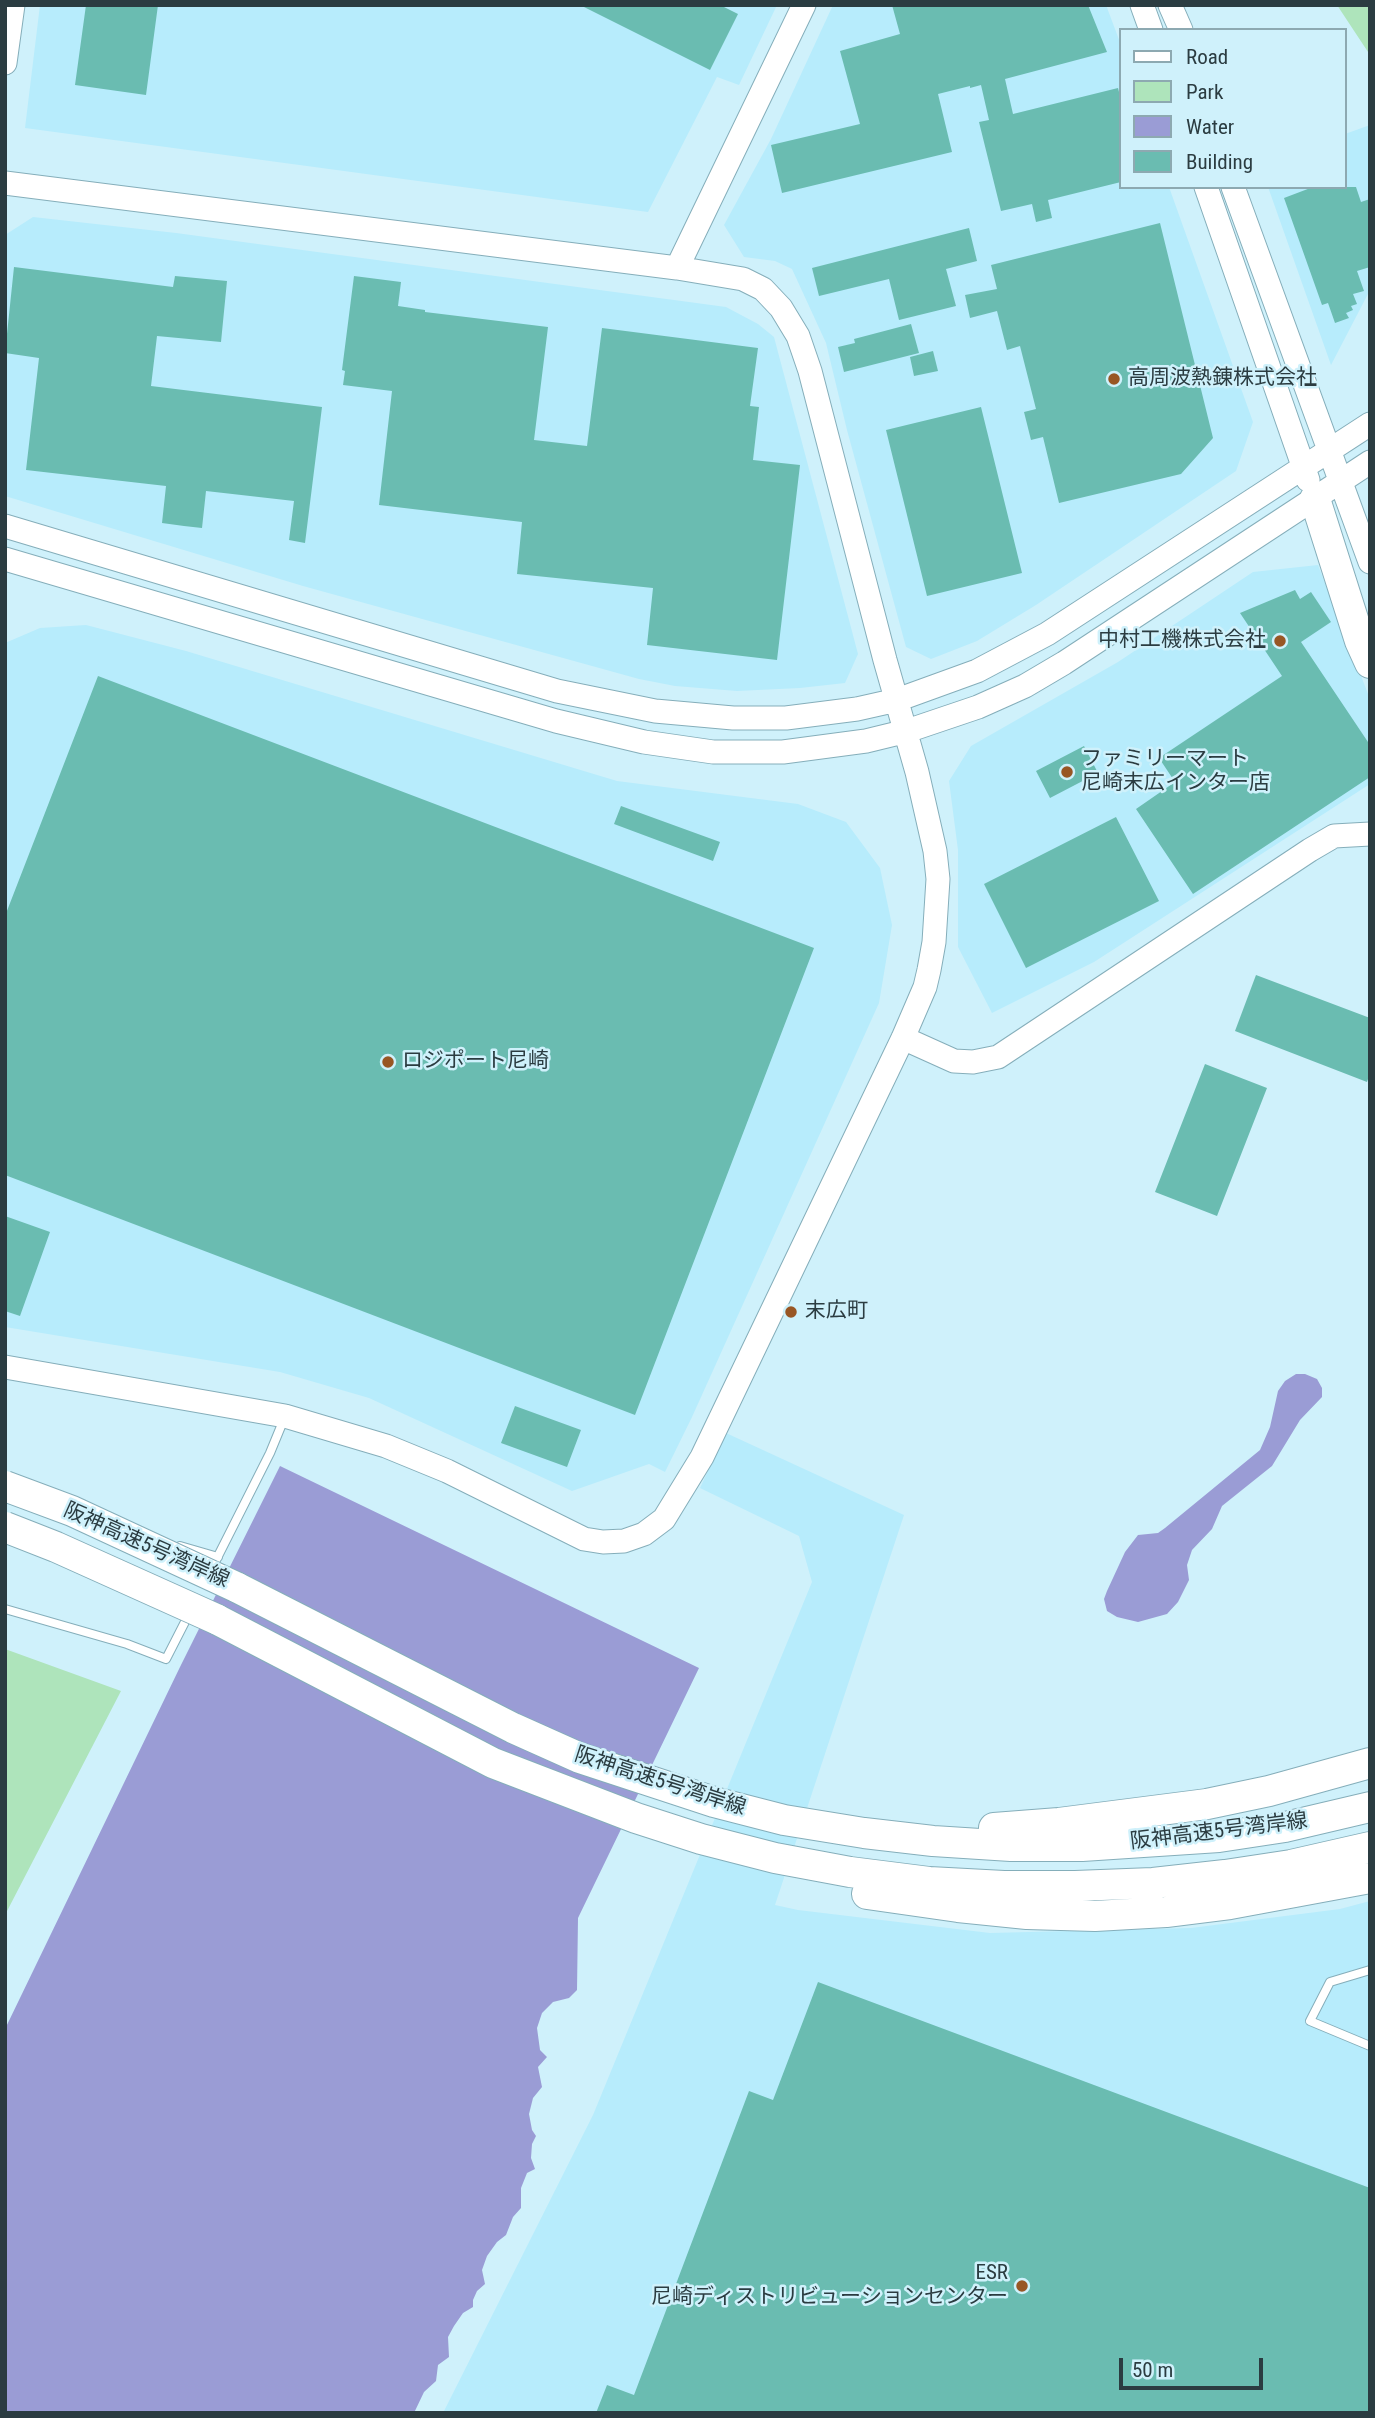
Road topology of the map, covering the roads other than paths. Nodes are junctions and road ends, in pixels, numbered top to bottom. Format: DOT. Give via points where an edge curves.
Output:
graph roads {
  1 [pos="13,5"];
  2 [pos="804,5"];
  3 [pos="1142,5"];
  4 [pos="1170,5"];
  5 [pos="1150,28"];
  6 [pos="1180,28"];
  7 [pos="5,64"];
  8 [pos="5,183"];
  9 [pos="1207,189"];
  10 [pos="1235,189"];
  11 [pos="677,268"];
  12 [pos="1370,424"];
  13 [pos="1329,451"];
  14 [pos="1370,462"];
  15 [pos="1303,467"];
  16 [pos="1340,481"];
  17 [pos="1315,499"];
  18 [pos="5,526"];
  19 [pos="5,559"];
  20 [pos="1370,562"];
  21 [pos="1370,663"];
  22 [pos="897,700"];
  23 [pos="907,731"];
  24 [pos="1370,834"];
  25 [pos="903,1038"];
  26 [pos="5,1367"];
  27 [pos="285,1416"];
  28 [pos="5,1486"];
  29 [pos="5,1496"];
  30 [pos="5,1527"];
  31 [pos="159,1540"];
  32 [pos="168,1543"];
  33 [pos="218,1557"];
  34 [pos="206,1580"];
  35 [pos="195,1602"];
  36 [pos="5,1609"];
  37 [pos="493,1763"];
  38 [pos="1370,1763"];
  39 [pos="1370,1807"];
  40 [pos="784,1820"];
  41 [pos="1370,1847"];
  42 [pos="1370,1878"];
  43 [pos="1370,1970"];
  44 [pos="1370,2046"];
  1 -- 7 [label="street"];
  2 -- 11 [label="street"];
  3 -- 5 [label="street"];
  4 -- 6 [label="street"];
  8 -- 11 [label="street"];
  9 -- 15 [label="street"];
  10 -- 13 [label="street"];
  11 -- 22 [label="street" via="743,279 763,289 798,336"];
  12 -- 13 [label="street"];
  13 -- 15 [label="street"];
  13 -- 16 [label="street"];
  14 -- 16 [label="street"];
  15 -- 17 [label="street"];
  15 -- 22 [label="street" via="1047,634 977,671"];
  16 -- 17 [label="street"];
  16 -- 20 [label="street"];
  17 -- 21 [label="highway"];
  17 -- 23 [label="street" via="1035,680 978,707"];
  18 -- 22 [label="street" via="557,691 655,711 733,719 786,718"];
  19 -- 23 [label="street" via="556,721 644,742 713,752 783,752"];
  22 -- 23 [label="street"];
  23 -- 25 [label="street" via="935,851 937,879 929,970"];
  24 -- 25 [label="street" via="1334,836 1310,850 998,1057 954,1060"];
  25 -- 27 [label="street" via="702,1457 664,1519 644,1534 624,1541 584,1539 447,1471 386,1446"];
  26 -- 27 [label="street"];
  27 -- 33 [label="lane"];
  28 -- 40 [label="highway, 阪神高速5号湾岸線, bridge" via="72,1511 236,1587 580,1758"];
  29 -- 31 [label="lane"];
  30 -- 37 [label="highway, 阪神高速5号湾岸線, bridge" via="216,1619"];
  32 -- 33 [label="lane"];
  33 -- 34 [label="lane"];
  35 -- 36 [label="lane" via="166,1659"];
  37 -- 41 [label="highway, 阪神高速5号湾岸線" via="701,1839 775,1858 929,1882 1004,1886 1153,1883 1291,1865"];
  37 -- 42 [label="highway" via="561,1805 690,1853 896,1899 1040,1915 1095,1916 1166,1912"];
  38 -- 40 [label="highway" via="1206,1804 1059,1823 928,1830"];
  39 -- 40 [label="highway, 阪神高速5号湾岸線" via="1219,1837 1082,1846 933,1841"];
  43 -- 44 [label="lane" via="1329,1982 1310,2021"];
}
